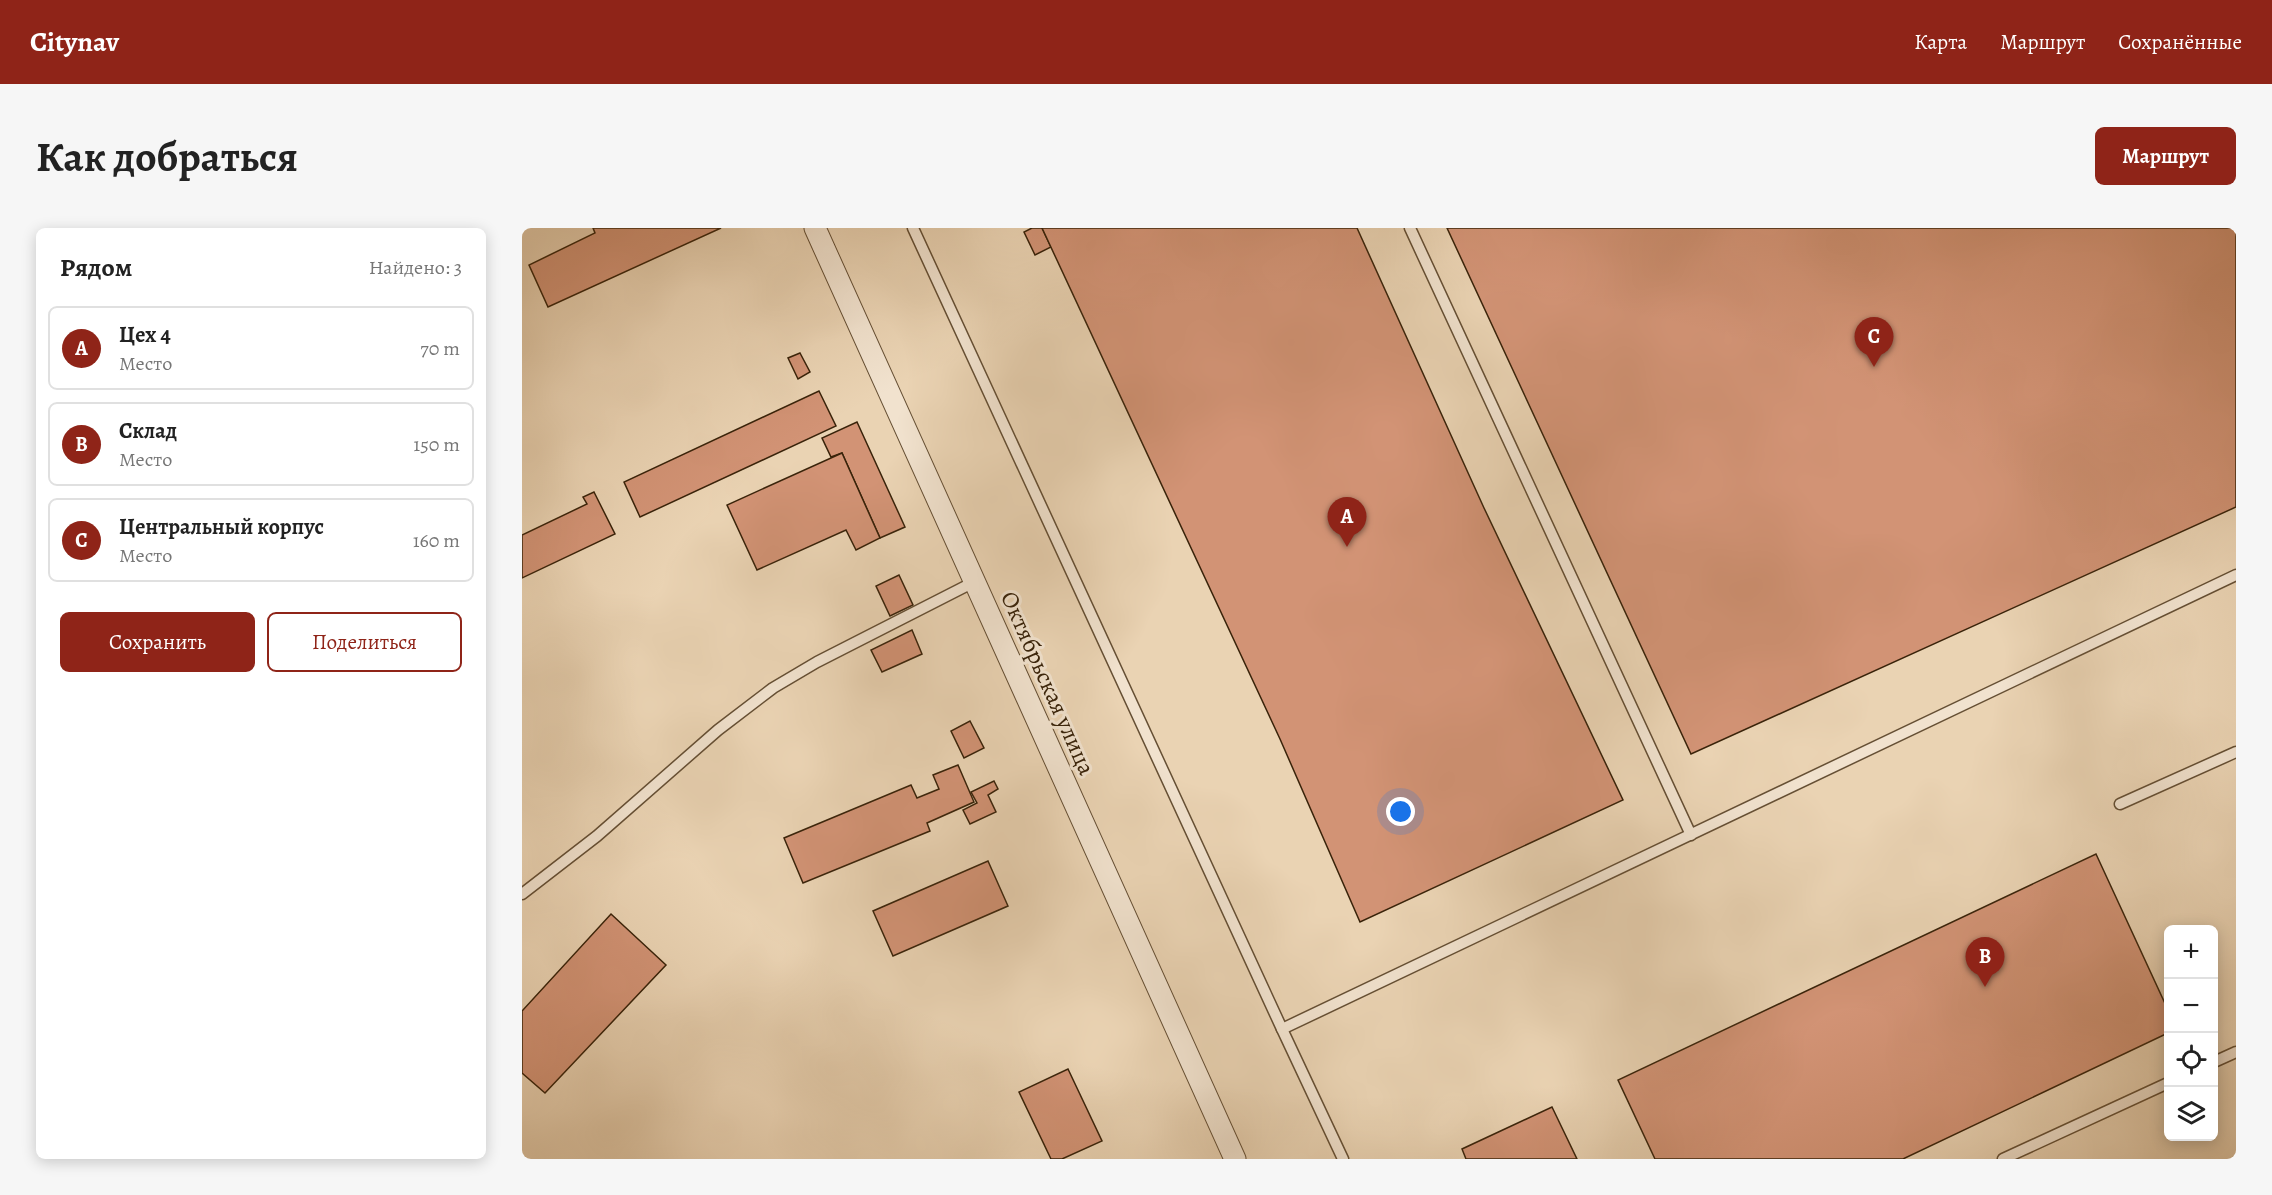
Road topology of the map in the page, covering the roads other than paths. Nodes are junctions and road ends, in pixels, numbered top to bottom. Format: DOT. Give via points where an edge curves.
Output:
graph roads {
  1 [pos="815,228"];
  2 [pos="913,228"];
  3 [pos="1410,228"];
  4 [pos="2236,575"];
  5 [pos="974,582"];
  6 [pos="2236,752"];
  7 [pos="2120,804"];
  8 [pos="1691,835"];
  9 [pos="522,894"];
  10 [pos="1282,1029"];
  11 [pos="2236,1052"];
  12 [pos="2218,1060"];
  13 [pos="2164,1085"];
  14 [pos="1235,1159"];
  15 [pos="1343,1159"];
  16 [pos="2003,1159"];
  1 -- 5 [label="street, Октябрьская улица"];
  2 -- 10 [label="lane"];
  3 -- 8 [label="lane"];
  4 -- 8 [label="lane"];
  5 -- 9 [label="lane" via="772,688"];
  5 -- 14 [label="street, Октябрьская улица"];
  6 -- 7 [label="lane"];
  8 -- 10 [label="lane"];
  10 -- 15 [label="lane"];
  11 -- 12 [label="lane"];
  13 -- 16 [label="lane"];
}
